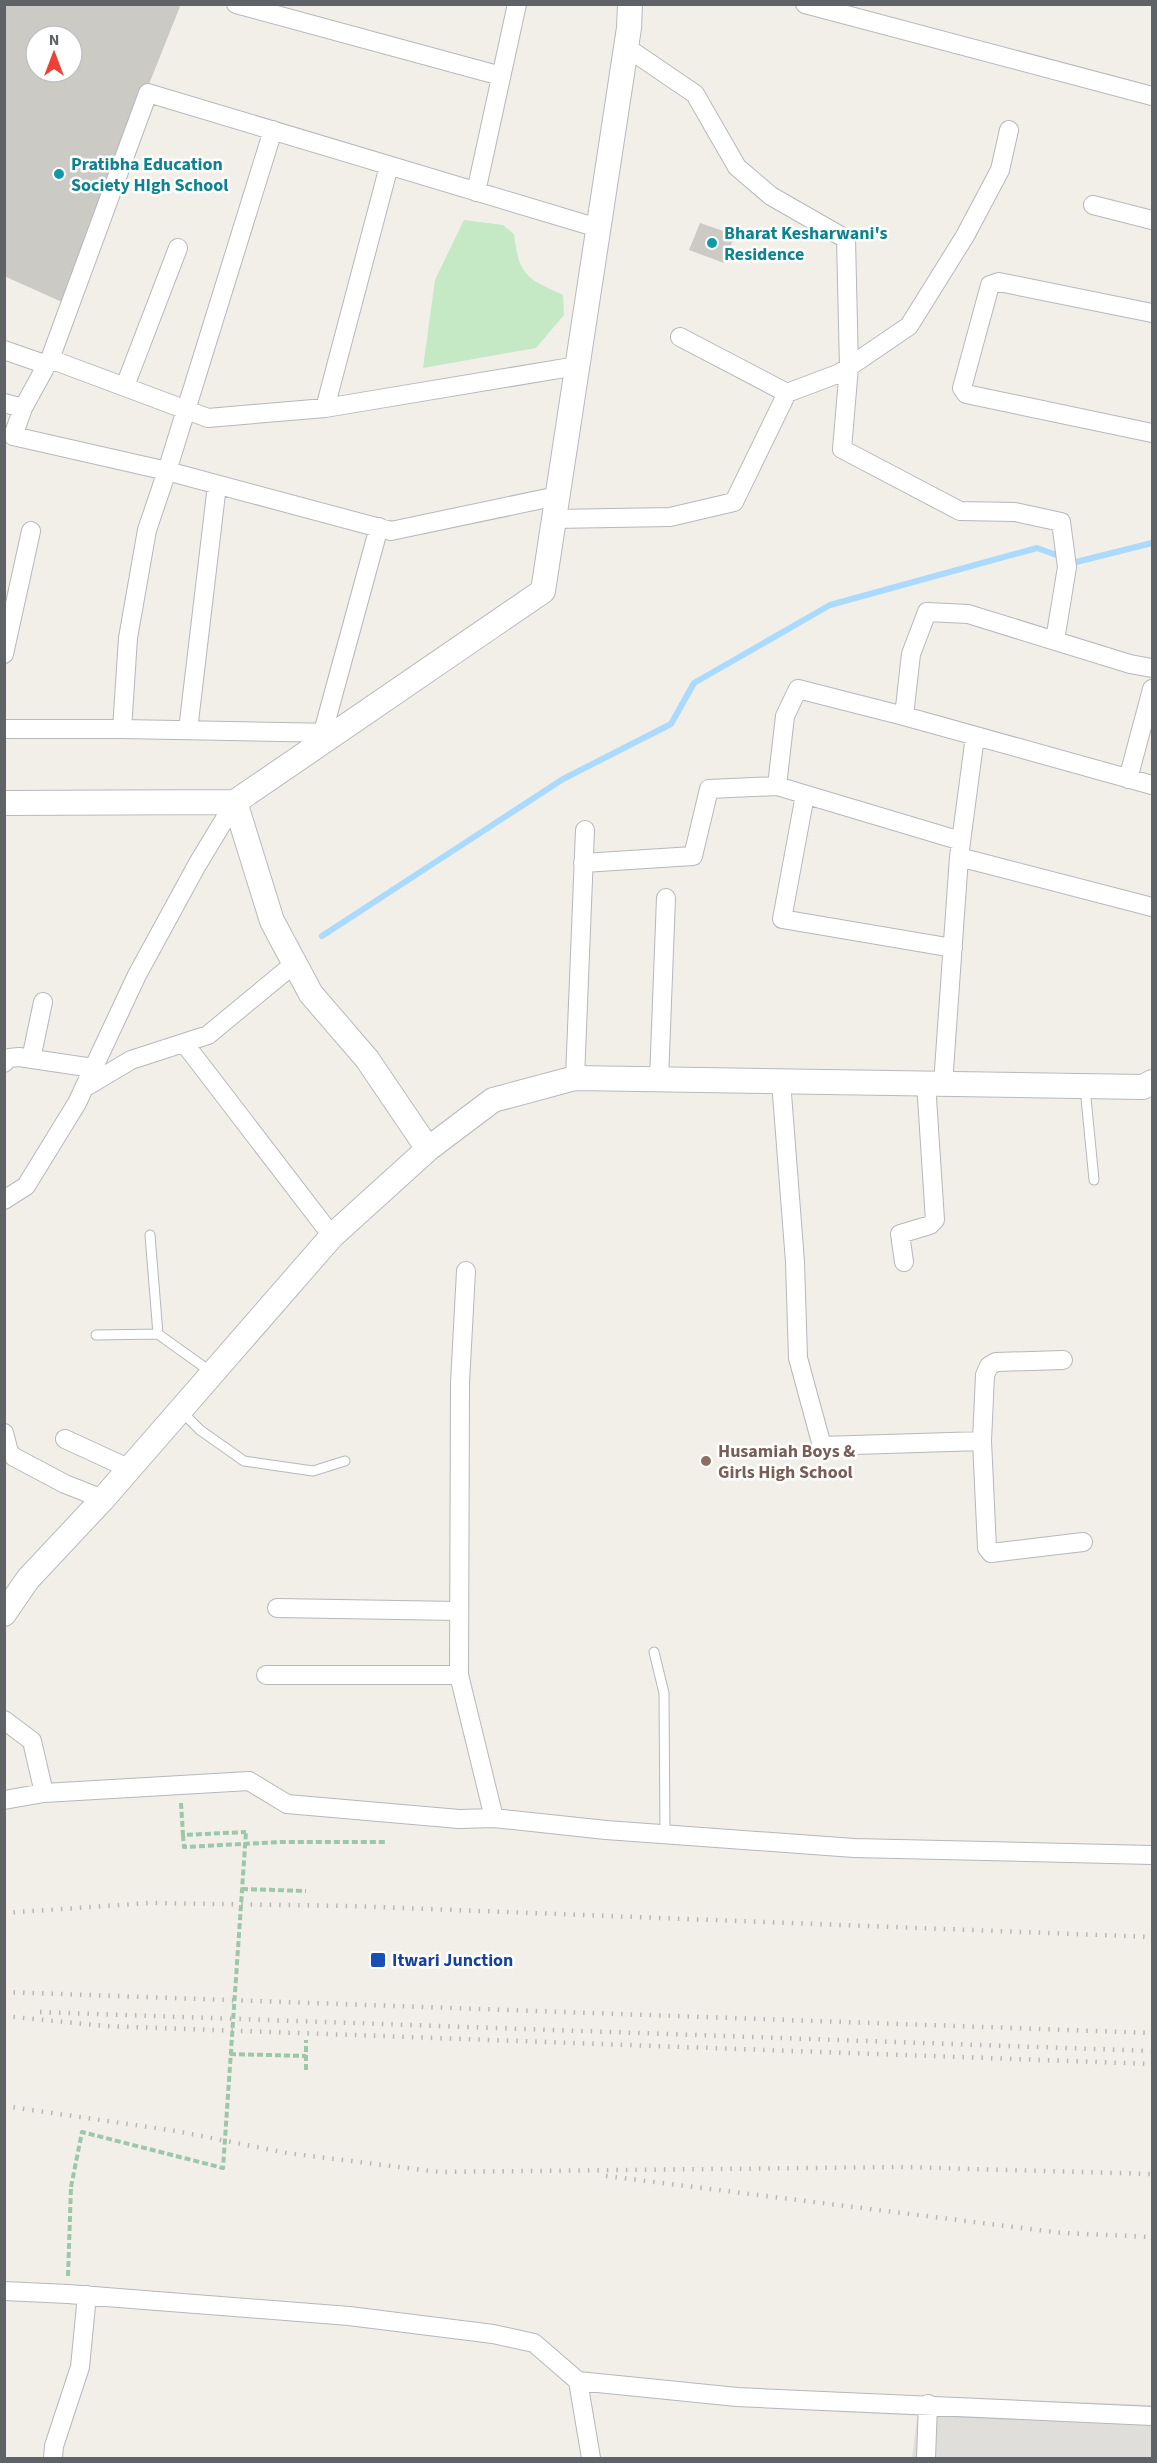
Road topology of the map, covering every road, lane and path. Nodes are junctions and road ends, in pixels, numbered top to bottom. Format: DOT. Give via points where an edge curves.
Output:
graph roads {
  1 [pos="236,4"];
  2 [pos="517,4"];
  3 [pos="630,4"];
  4 [pos="805,4"];
  5 [pos="857,12"];
  6 [pos="626,47"];
  7 [pos="501,76"];
  8 [pos="1152,96"];
  9 [pos="273,130"];
  10 [pos="1009,130"];
  11 [pos="389,165"];
  12 [pos="476,192"];
  13 [pos="1093,205"];
  14 [pos="1152,220"];
  15 [pos="598,228"];
  16 [pos="178,248"];
  17 [pos="1152,313"];
  18 [pos="680,337"];
  19 [pos="4,350"];
  20 [pos="48,362"];
  21 [pos="577,366"];
  22 [pos="849,367"];
  23 [pos="124,386"];
  24 [pos="787,393"];
  25 [pos="4,403"];
  26 [pos="23,408"];
  27 [pos="325,408"];
  28 [pos="186,410"];
  29 [pos="1152,433"];
  30 [pos="9,435"];
  31 [pos="167,471"];
  32 [pos="217,484"];
  33 [pos="556,507"];
  34 [pos="379,527"];
  35 [pos="31,531"];
  36 [pos="1054,640"];
  37 [pos="4,654"];
  38 [pos="1152,668"];
  39 [pos="1152,689"];
  40 [pos="904,716"];
  41 [pos="4,729"];
  42 [pos="122,729"];
  43 [pos="188,730"];
  44 [pos="330,733"];
  45 [pos="975,736"];
  46 [pos="1128,779"];
  47 [pos="1152,785"];
  48 [pos="777,786"];
  49 [pos="805,795"];
  50 [pos="235,802"];
  51 [pos="4,803"];
  52 [pos="585,830"];
  53 [pos="960,849"];
  54 [pos="583,863"];
  55 [pos="666,898"];
  56 [pos="1152,907"];
  57 [pos="953,948"];
  58 [pos="294,964"];
  59 [pos="43,1002"];
  60 [pos="184,1043"];
  61 [pos="31,1059"];
  62 [pos="4,1064"];
  63 [pos="93,1068"];
  64 [pos="575,1078"];
  65 [pos="659,1080"];
  66 [pos="781,1081"];
  67 [pos="1152,1082"];
  68 [pos="935,1083"];
  69 [pos="1085,1086"];
  70 [pos="84,1088"];
  71 [pos="428,1149"];
  72 [pos="1094,1180"];
  73 [pos="4,1200"];
  74 [pos="150,1235"];
  75 [pos="332,1236"];
  76 [pos="904,1262"];
  77 [pos="466,1271"];
  78 [pos="158,1334"];
  79 [pos="96,1335"];
  80 [pos="1063,1360"];
  81 [pos="213,1374"];
  82 [pos="181,1411"];
  83 [pos="4,1433"];
  84 [pos="65,1439"];
  85 [pos="982,1441"];
  86 [pos="345,1461"];
  87 [pos="130,1468"];
  88 [pos="104,1499"];
  89 [pos="1083,1542"];
  90 [pos="277,1608"];
  91 [pos="458,1611"];
  92 [pos="4,1614"];
  93 [pos="654,1652"];
  94 [pos="266,1675"];
  95 [pos="459,1675"];
  96 [pos="4,1720"];
  97 [pos="179,1785"];
  98 [pos="44,1793"];
  99 [pos="4,1800"];
  100 [pos="494,1818"];
  101 [pos="665,1834"];
  102 [pos="183,1835"];
  103 [pos="387,1842"];
  104 [pos="1152,1855"];
  105 [pos="242,1889"];
  106 [pos="306,1892"];
  107 [pos="306,2040"];
  108 [pos="230,2054"];
  109 [pos="306,2056"];
  110 [pos="306,2070"];
  111 [pos="4,2291"];
  112 [pos="68,2294"];
  113 [pos="87,2295"];
  114 [pos="578,2381"];
  115 [pos="928,2404"];
  116 [pos="1152,2416"];
  117 [pos="53,2458"];
  118 [pos="591,2458"];
  119 [pos="926,2458"];
  1 -- 7 [label="street"];
  2 -- 7 [label="street"];
  3 -- 6 [label="street"];
  4 -- 5 [label="street"];
  5 -- 8 [label="street"];
  6 -- 15 [label="street"];
  6 -- 22 [label="street" via="695,94 737,167 771,196 846,239"];
  7 -- 12 [label="street"];
  9 -- 11 [label="street"];
  9 -- 20 [label="street" via="148,93"];
  9 -- 28 [label="street"];
  10 -- 22 [label="street" via="1000,170 965,236 909,326"];
  11 -- 12 [label="street"];
  11 -- 27 [label="street"];
  12 -- 15 [label="street"];
  13 -- 14 [label="street"];
  15 -- 21 [label="street"];
  16 -- 23 [label="street"];
  17 -- 29 [label="street" via="999,282 990,285 962,388 966,394"];
  18 -- 24 [label="street"];
  19 -- 20 [label="street"];
  20 -- 23 [label="street"];
  20 -- 26 [label="street"];
  21 -- 27 [label="street"];
  21 -- 33 [label="street"];
  22 -- 24 [label="street"];
  22 -- 36 [label="street" via="843,449 960,511 1015,512 1061,522 1067,567"];
  23 -- 28 [label="street"];
  24 -- 33 [label="street" via="734,502 670,517"];
  25 -- 26 [label="street"];
  26 -- 30 [label="street"];
  27 -- 28 [label="street" via="207,418"];
  28 -- 31 [label="street"];
  30 -- 31 [label="street"];
  31 -- 32 [label="street"];
  31 -- 42 [label="street" via="146,541 128,638"];
  32 -- 34 [label="street"];
  32 -- 43 [label="street"];
  33 -- 34 [label="street" via="391,531"];
  33 -- 44 [label="street" via="543,591"];
  34 -- 44 [label="street"];
  35 -- 37 [label="street"];
  36 -- 38 [label="street"];
  36 -- 40 [label="street" via="968,614 927,612 911,654"];
  39 -- 46 [label="street"];
  40 -- 45 [label="street"];
  40 -- 48 [label="street" via="798,689 785,716"];
  41 -- 42 [label="street"];
  42 -- 43 [label="street"];
  43 -- 44 [label="street"];
  44 -- 50 [label="street"];
  45 -- 46 [label="street"];
  45 -- 53 [label="street"];
  46 -- 47 [label="street"];
  48 -- 49 [label="street"];
  48 -- 54 [label="street" via="710,789 693,856"];
  49 -- 53 [label="street"];
  49 -- 57 [label="street" via="782,919"];
  50 -- 51 [label="street"];
  50 -- 58 [label="street" via="272,921"];
  50 -- 63 [label="street" via="137,975"];
  52 -- 54 [label="street"];
  53 -- 56 [label="street"];
  53 -- 57 [label="street"];
  54 -- 64 [label="street"];
  55 -- 65 [label="street"];
  57 -- 68 [label="street"];
  58 -- 60 [label="street" via="208,1035"];
  58 -- 71 [label="street" via="311,994 367,1059"];
  59 -- 61 [label="street"];
  60 -- 70 [label="street" via="132,1059"];
  60 -- 75 [label="street"];
  61 -- 62 [label="street" via="9,1058"];
  61 -- 63 [label="street"];
  63 -- 70 [label="street"];
  64 -- 65 [label="street"];
  64 -- 71 [label="street" via="494,1100"];
  65 -- 66 [label="street"];
  66 -- 68 [label="street"];
  66 -- 85 [label="street" via="798,1358 822,1446"];
  67 -- 69 [label="street" via="1143,1086"];
  68 -- 69 [label="street"];
  68 -- 76 [label="street" via="935,1220 900,1234"];
  69 -- 72 [label="lane"];
  70 -- 73 [label="street" via="26,1186"];
  71 -- 75 [label="street"];
  74 -- 78 [label="lane"];
  75 -- 81 [label="street"];
  77 -- 91 [label="street" via="460,1383"];
  78 -- 79 [label="lane"];
  78 -- 81 [label="lane"];
  80 -- 85 [label="street" via="996,1362 989,1366 985,1375"];
  81 -- 82 [label="street"];
  82 -- 86 [label="lane" via="200,1430 244,1461 313,1471"];
  82 -- 87 [label="street"];
  83 -- 88 [label="street" via="14,1457"];
  84 -- 87 [label="street"];
  85 -- 89 [label="street" via="987,1548 991,1552"];
  87 -- 88 [label="street"];
  88 -- 92 [label="street" via="28,1579"];
  90 -- 91 [label="street"];
  91 -- 95 [label="street"];
  93 -- 101 [label="lane" via="664,1693"];
  94 -- 95 [label="street"];
  95 -- 100 [label="street"];
  96 -- 98 [label="street" via="32,1741"];
  97 -- 98 [label="street"];
  97 -- 100 [label="street" via="249,1780 287,1804 459,1819"];
  97 -- 102 [label="path"];
  98 -- 99 [label="street"];
  100 -- 101 [label="street"];
  101 -- 104 [label="street" via="854,1848"];
  102 -- 103 [label="path" via="184,1847"];
  102 -- 105 [label="path, bridge" via="246,1832"];
  105 -- 106 [label="path"];
  105 -- 108 [label="path, bridge"];
  107 -- 109 [label="path"];
  108 -- 109 [label="path"];
  108 -- 112 [label="path, bridge" via="223,2168 82,2132 71,2187"];
  109 -- 110 [label="path"];
  111 -- 112 [label="street"];
  112 -- 113 [label="street"];
  113 -- 114 [label="street" via="349,2316 494,2334 534,2343"];
  113 -- 117 [label="street" via="80,2367"];
  114 -- 115 [label="street" via="737,2397"];
  114 -- 118 [label="street"];
  115 -- 116 [label="street"];
  115 -- 119 [label="street"];
}
